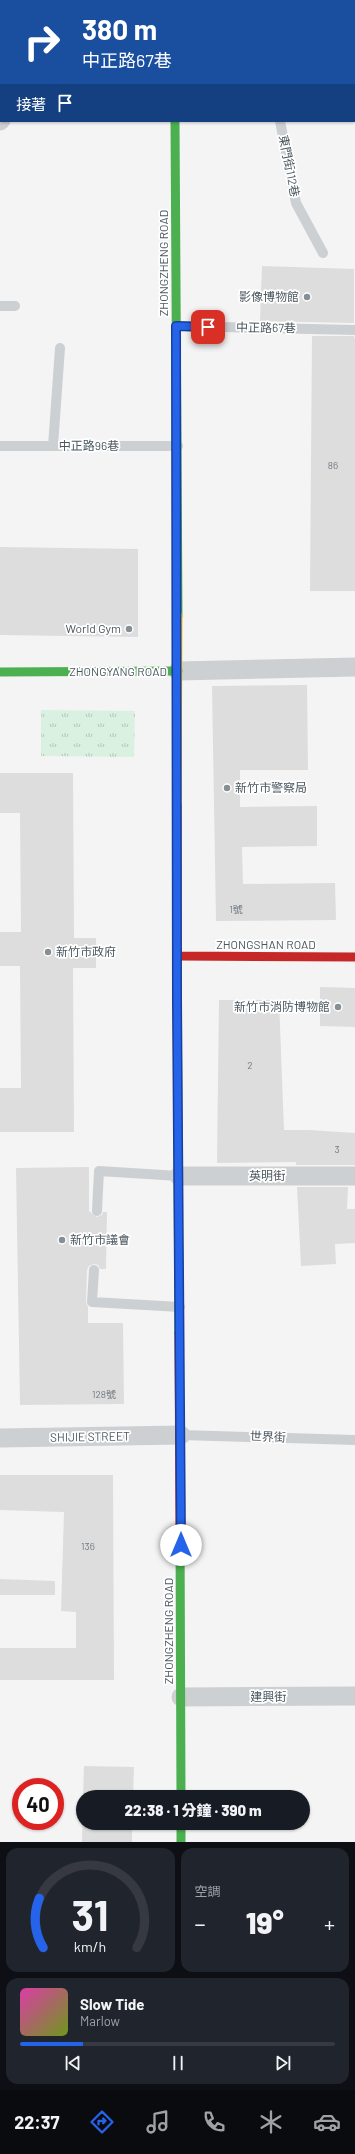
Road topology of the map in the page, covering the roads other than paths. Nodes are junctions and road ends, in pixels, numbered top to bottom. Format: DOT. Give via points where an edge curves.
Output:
graph roads {
  1 [pos="175,122"];
  2 [pos="280,122"];
  3 [pos="323,253"];
  4 [pos="0,306"];
  5 [pos="15,306"];
  6 [pos="176,326"];
  7 [pos="355,330"];
  8 [pos="60,348"];
  9 [pos="0,446"];
  10 [pos="53,446"];
  11 [pos="178,446"];
  12 [pos="355,667"];
  13 [pos="178,671"];
  14 [pos="0,672"];
  15 [pos="178,956"];
  16 [pos="355,957"];
  17 [pos="179,1176"];
  18 [pos="355,1176"];
  19 [pos="97,1211"];
  20 [pos="94,1270"];
  21 [pos="180,1307"];
  22 [pos="181,1435"];
  23 [pos="0,1438"];
  24 [pos="355,1440"];
  25 [pos="355,1696"];
  26 [pos="181,1697"];
  27 [pos="181,1790"];
  28 [pos="181,1830"];
  29 [pos="181,1842"];
  1 -- 6 [label="street, ZHONGZHENG ROAD"];
  2 -- 3 [label="lane, 東門街112巷" via="296,203"];
  4 -- 5 [label="lane"];
  6 -- 7 [label="lane, 中正路67巷"];
  6 -- 11 [label="street, ZHONGZHENG ROAD"];
  8 -- 10 [label="lane"];
  9 -- 10 [label="lane, 中正路96巷"];
  10 -- 11 [label="lane, 中正路96巷"];
  11 -- 13 [label="street, ZHONGZHENG ROAD"];
  12 -- 13 [label="street, ZHONGYANG ROAD"];
  13 -- 14 [label="street, ZHONGYANG ROAD"];
  13 -- 15 [label="street, ZHONGZHENG ROAD"];
  15 -- 16 [label="street, ZHONGSHAN ROAD"];
  15 -- 17 [label="street, ZHONGZHENG ROAD"];
  17 -- 18 [label="street, 英明街"];
  17 -- 19 [label="lane" via="99,1171"];
  17 -- 21 [label="street, ZHONGZHENG ROAD"];
  20 -- 21 [label="lane" via="92,1302"];
  21 -- 22 [label="street, ZHONGZHENG ROAD"];
  22 -- 23 [label="street, SHIJIE STREET"];
  22 -- 24 [label="lane, 世界街"];
  22 -- 26 [label="street, ZHONGZHENG ROAD"];
  25 -- 26 [label="street, 建興街"];
  26 -- 27 [label="street, ZHONGZHENG ROAD"];
  28 -- 29 [label="street"];
}
